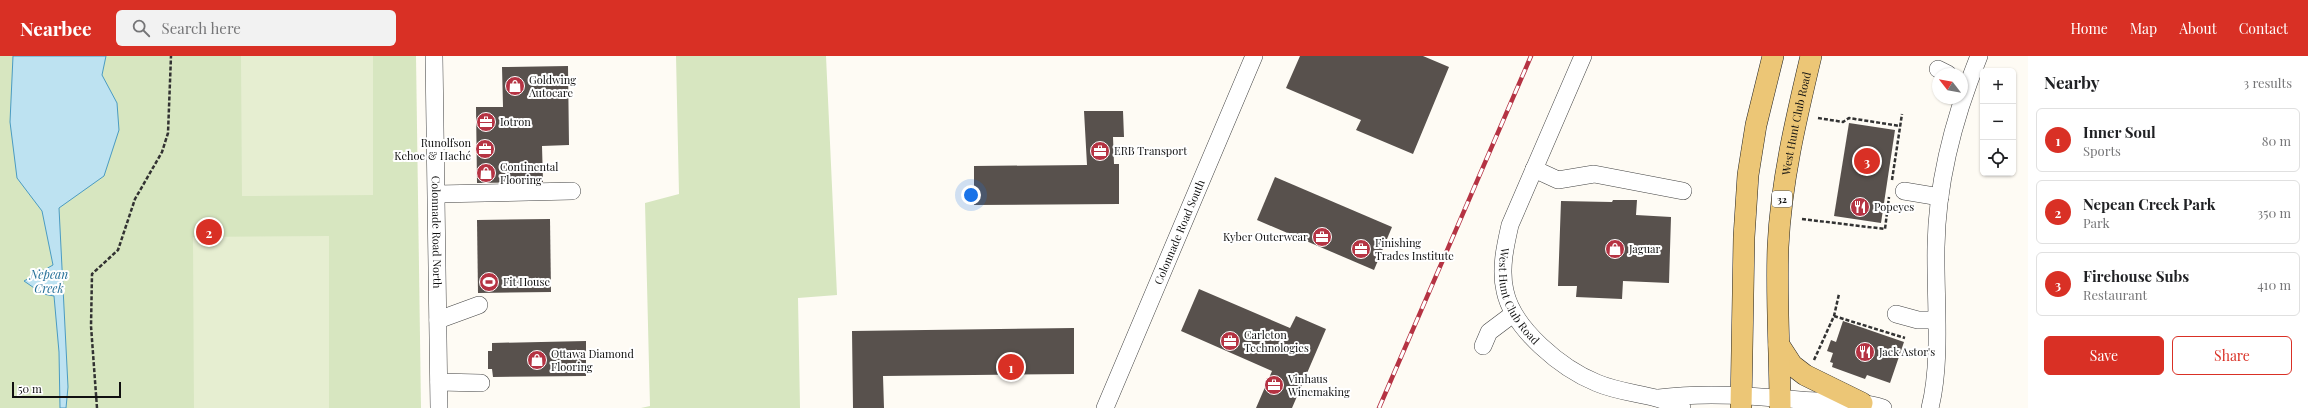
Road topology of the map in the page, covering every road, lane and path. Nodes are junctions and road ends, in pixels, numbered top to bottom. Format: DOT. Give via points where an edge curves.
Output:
graph roads {
  1 [pos="171,56"];
  2 [pos="434,56"];
  3 [pos="1254,56"];
  4 [pos="1583,56"];
  5 [pos="1773,56"];
  6 [pos="1811,56"];
  7 [pos="1979,56"];
  8 [pos="1968,77"];
  9 [pos="1960,104"];
  10 [pos="1902,114"];
  11 [pos="1818,118"];
  12 [pos="1900,126"];
  13 [pos="1534,169"];
  14 [pos="1895,187"];
  15 [pos="572,190"];
  16 [pos="1683,191"];
  17 [pos="437,194"];
  18 [pos="1940,197"];
  19 [pos="1802,219"];
  20 [pos="1839,294"];
  21 [pos="479,305"];
  22 [pos="1513,314"];
  23 [pos="1896,314"];
  24 [pos="1834,316"];
  25 [pos="438,320"];
  26 [pos="1935,320"];
  27 [pos="1905,338"];
  28 [pos="1779,345"];
  29 [pos="1483,346"];
  30 [pos="1814,361"];
  31 [pos="439,382"];
  32 [pos="481,383"];
  33 [pos="1657,398"];
  34 [pos="1741,402"];
  35 [pos="1780,403"];
  36 [pos="1862,403"];
  37 [pos="97,408"];
  38 [pos="439,408"];
  39 [pos="1104,408"];
  40 [pos="1682,408"];
  41 [pos="1883,408"];
  42 [pos="1930,408"];
  1 -- 37 [label="path" via="168,133 162,152 135,199 118,250 92,274 91,326"];
  2 -- 17 [label="street, Colonnade Road North"];
  3 -- 39 [label="street, Colonnade Road South"];
  4 -- 13 [label="street, West Hunt Club Road"];
  5 -- 34 [label="main road" via="1756,125 1748,175 1744,237"];
  6 -- 28 [label="main road, West Hunt Club Road / 32" via="1794,124 1782,205 1778,248"];
  7 -- 8 [label="street"];
  9 -- 18 [label="street" via="1945,161"];
  10 -- 12 [label="path"];
  11 -- 12 [label="path" via="1843,122 1849,118"];
  12 -- 14 [label="path"];
  13 -- 16 [label="street" via="1558,180 1594,174"];
  13 -- 22 [label="street, West Hunt Club Road" via="1510,225 1504,250 1502,272 1505,292"];
  14 -- 18 [label="street"];
  14 -- 19 [label="path" via="1885,229"];
  15 -- 17 [label="street"];
  17 -- 25 [label="street, Colonnade Road North"];
  18 -- 26 [label="street" via="1936,246"];
  20 -- 24 [label="path"];
  21 -- 25 [label="street"];
  22 -- 29 [label="street" via="1489,332"];
  22 -- 33 [label="street, West Hunt Club Road" via="1541,346 1572,371 1618,391"];
  23 -- 26 [label="street" via="1918,320"];
  24 -- 27 [label="path"];
  24 -- 30 [label="path"];
  25 -- 31 [label="street, Colonnade Road North"];
  26 -- 42 [label="street" via="1936,385"];
  28 -- 35 [label="main road, West Hunt Club Road / 32"];
  28 -- 36 [label="main road" via="1792,365 1805,375"];
  31 -- 32 [label="street"];
  31 -- 38 [label="street, Colonnade Road North"];
  33 -- 34 [label="street, West Hunt Club Road" via="1689,394"];
  33 -- 40 [label="street, West Hunt Club Road"];
  34 -- 35 [label="street, West Hunt Club Road"];
  35 -- 36 [label="street, West Hunt Club Road"];
  36 -- 41 [label="street, West Hunt Club Road"];
}
